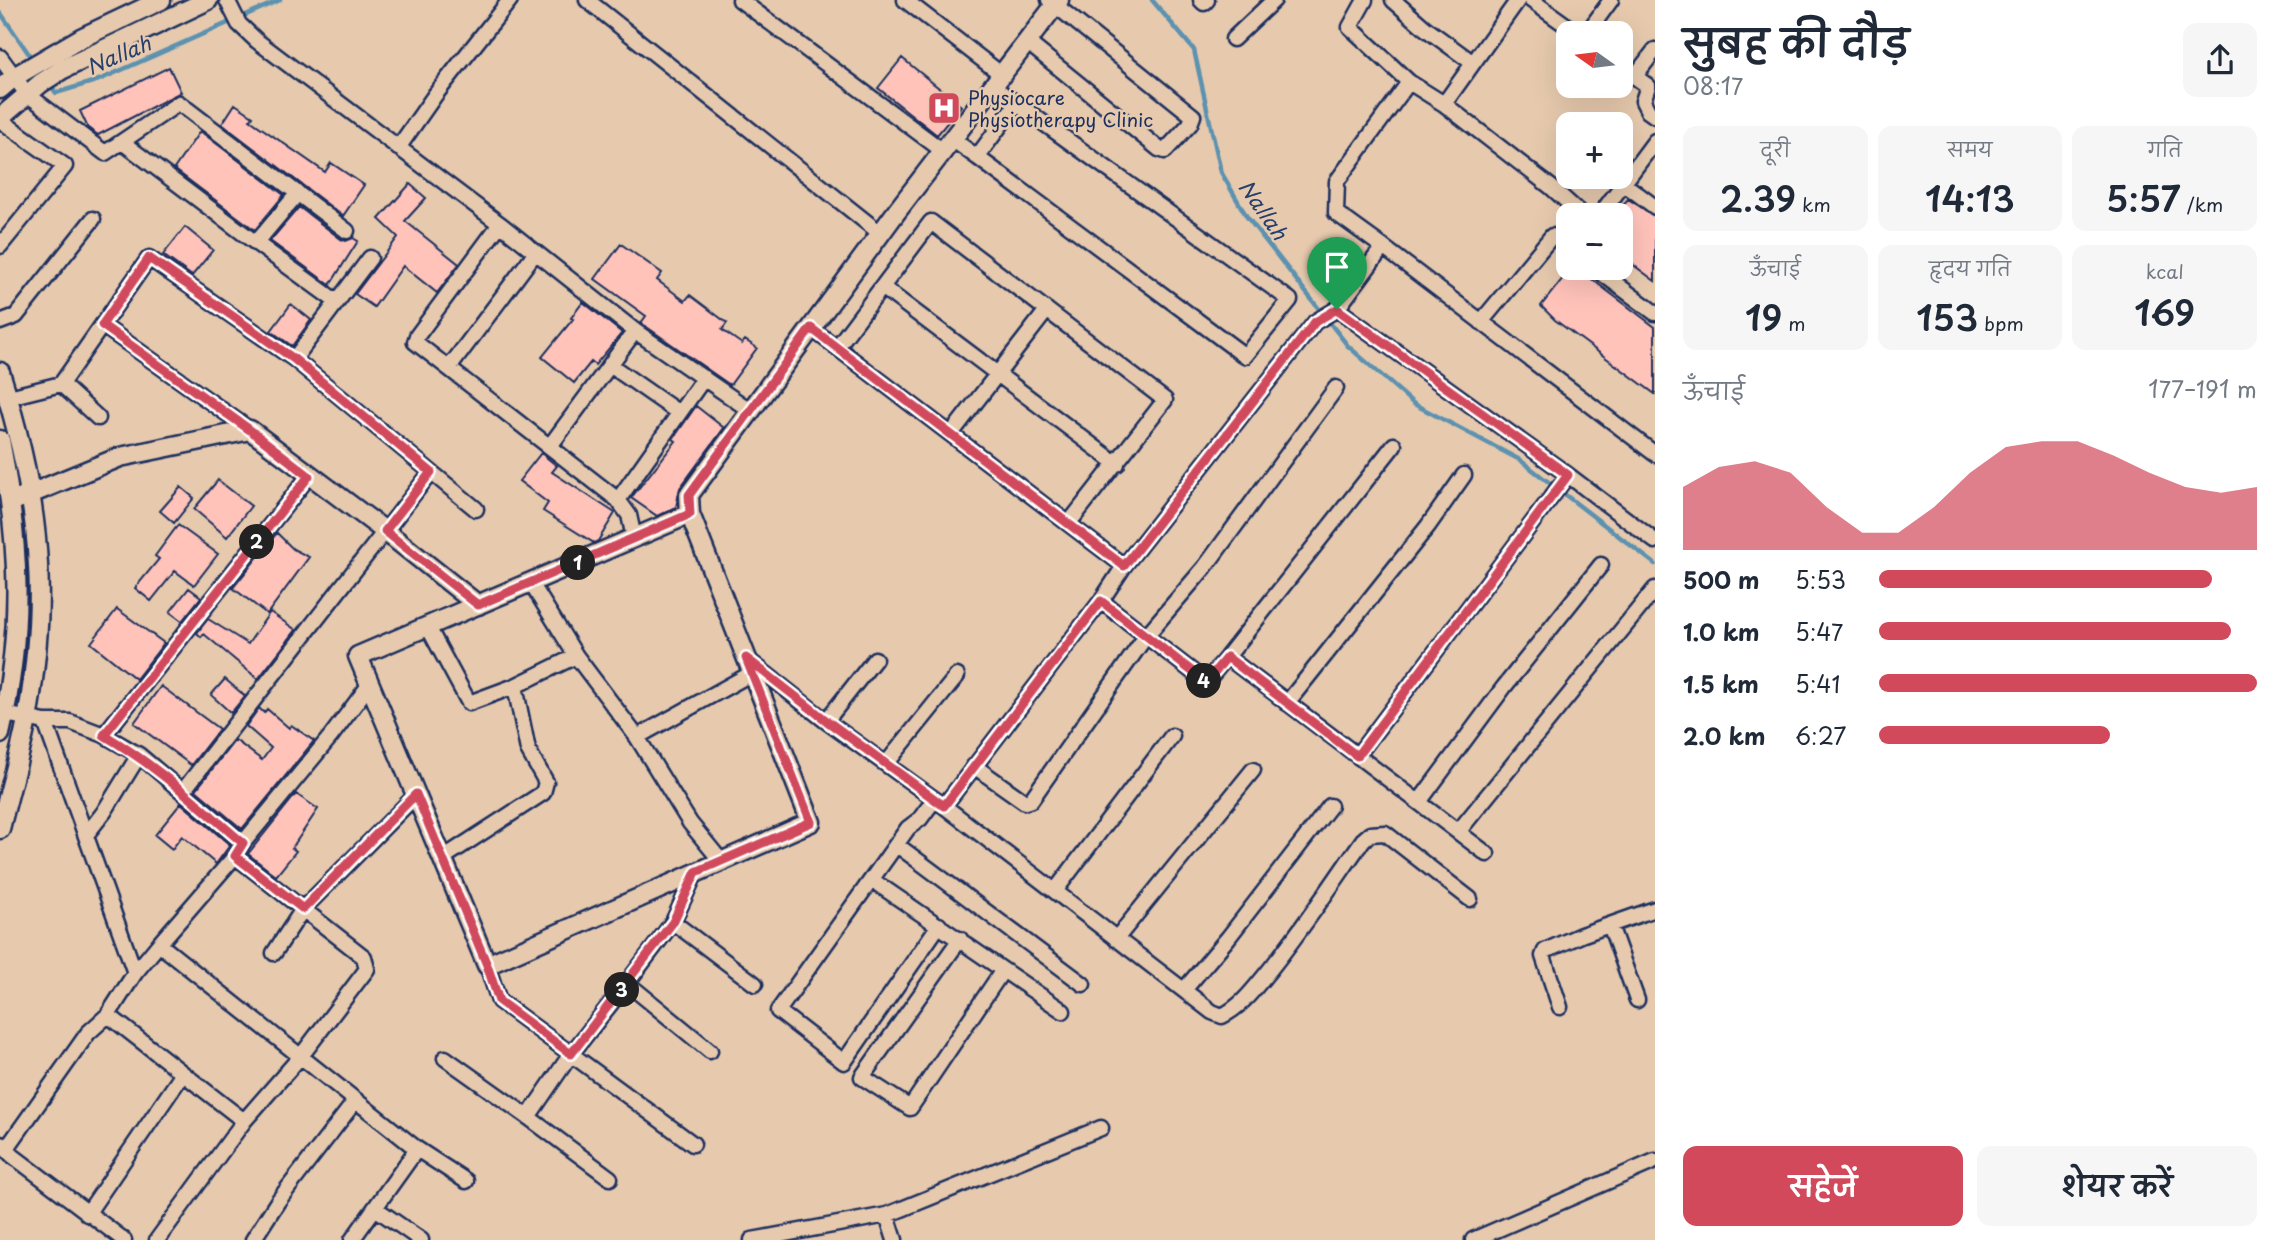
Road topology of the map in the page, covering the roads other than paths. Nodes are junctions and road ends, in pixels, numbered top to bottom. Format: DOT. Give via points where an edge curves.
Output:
graph roads {
  1 [pos="160,0"];
  2 [pos="208,0"];
  3 [pos="510,0"];
  4 [pos="587,0"];
  5 [pos="740,0"];
  6 [pos="905,0"];
  7 [pos="1201,0"];
  8 [pos="1207,0"];
  9 [pos="1274,0"];
  10 [pos="1365,0"];
  11 [pos="1392,0"];
  12 [pos="1518,0"];
  13 [pos="1531,0"];
  14 [pos="227,1"];
  15 [pos="1054,2"];
  16 [pos="1605,2"];
  17 [pos="1560,21"];
  18 [pos="1594,21"];
  19 [pos="1233,39"];
  20 [pos="1027,42"];
  21 [pos="1655,50"];
  22 [pos="0,57"];
  23 [pos="1474,63"];
  24 [pos="39,76"];
  25 [pos="1635,76"];
  26 [pos="997,80"];
  27 [pos="1409,82"];
  28 [pos="7,83"];
  29 [pos="1016,104"];
  30 [pos="1444,104"];
  31 [pos="1655,116"];
  32 [pos="0,119"];
  33 [pos="1655,141"];
  34 [pos="122,142"];
  35 [pos="947,144"];
  36 [pos="398,148"];
  37 [pos="977,157"];
  38 [pos="1633,170"];
  39 [pos="1631,189"];
  40 [pos="298,193"];
  41 [pos="1569,203"];
  42 [pos="1655,206"];
  43 [pos="93,219"];
  44 [pos="500,224"];
  45 [pos="347,231"];
  46 [pos="880,233"];
  47 [pos="1552,236"];
  48 [pos="257,243"];
  49 [pos="0,246"];
  50 [pos="1383,247"];
  51 [pos="535,253"];
  52 [pos="370,258"];
  53 [pos="1611,280"];
  54 [pos="883,287"];
  55 [pos="337,302"];
  56 [pos="1337,309"];
  57 [pos="1047,310"];
  58 [pos="1655,313"];
  59 [pos="0,322"];
  60 [pos="1480,322"];
  61 [pos="102,325"];
  62 [pos="811,328"];
  63 [pos="635,331"];
  64 [pos="837,347"];
  65 [pos="294,359"];
  66 [pos="610,365"];
  67 [pos="449,368"];
  68 [pos="0,372"];
  69 [pos="998,374"];
  70 [pos="704,378"];
  71 [pos="61,384"];
  72 [pos="1336,388"];
  73 [pos="9,397"];
  74 [pos="751,411"];
  75 [pos="679,413"];
  76 [pos="98,418"];
  77 [pos="250,430"];
  78 [pos="951,434"];
  79 [pos="0,440"];
  80 [pos="1394,445"];
  81 [pos="550,446"];
  82 [pos="1655,454"];
  83 [pos="1116,464"];
  84 [pos="431,472"];
  85 [pos="1464,475"];
  86 [pos="1568,475"];
  87 [pos="309,476"];
  88 [pos="29,495"];
  89 [pos="618,500"];
  90 [pos="11,502"];
  91 [pos="476,509"];
  92 [pos="690,514"];
  93 [pos="1069,523"];
  94 [pos="385,531"];
  95 [pos="634,538"];
  96 [pos="1655,541"];
  97 [pos="1601,565"];
  98 [pos="1124,566"];
  99 [pos="531,583"];
  100 [pos="1655,589"];
  101 [pos="1101,601"];
  102 [pos="478,605"];
  103 [pos="428,626"];
  104 [pos="1146,636"];
  105 [pos="576,656"];
  106 [pos="1227,657"];
  107 [pos="874,659"];
  108 [pos="749,665"];
  109 [pos="957,676"];
  110 [pos="370,684"];
  111 [pos="515,686"];
  112 [pos="1287,703"];
  113 [pos="5,714"];
  114 [pos="27,719"];
  115 [pos="827,721"];
  116 [pos="45,722"];
  117 [pos="0,734"];
  118 [pos="104,735"];
  119 [pos="1172,736"];
  120 [pos="637,737"];
  121 [pos="139,755"];
  122 [pos="1357,756"];
  123 [pos="886,764"];
  124 [pos="974,766"];
  125 [pos="1253,770"];
  126 [pos="183,791"];
  127 [pos="416,794"];
  128 [pos="935,800"];
  129 [pos="1419,802"];
  130 [pos="1330,806"];
  131 [pos="0,828"];
  132 [pos="1458,832"];
  133 [pos="86,835"];
  134 [pos="897,845"];
  135 [pos="239,850"];
  136 [pos="1487,854"];
  137 [pos="443,858"];
  138 [pos="721,861"];
  139 [pos="696,872"];
  140 [pos="873,880"];
  141 [pos="1055,891"];
  142 [pos="1471,899"];
  143 [pos="303,909"];
  144 [pos="1655,909"];
  145 [pos="673,922"];
  146 [pos="939,925"];
  147 [pos="1610,925"];
  148 [pos="960,939"];
  149 [pos="1116,939"];
  150 [pos="159,944"];
  151 [pos="274,953"];
  152 [pos="487,965"];
  153 [pos="1003,970"];
  154 [pos="135,973"];
  155 [pos="627,983"];
  156 [pos="755,984"];
  157 [pos="1083,984"];
  158 [pos="1184,990"];
  159 [pos="1637,1000"];
  160 [pos="1560,1007"];
  161 [pos="1063,1011"];
  162 [pos="108,1015"];
  163 [pos="710,1052"];
  164 [pos="571,1054"];
  165 [pos="301,1056"];
  166 [pos="444,1058"];
  167 [pos="845,1062"];
  168 [pos="182,1075"];
  169 [pos="862,1077"];
  170 [pos="356,1100"];
  171 [pos="528,1117"];
  172 [pos="244,1121"];
  173 [pos="1101,1128"];
  174 [pos="693,1144"];
  175 [pos="3,1145"];
  176 [pos="417,1149"];
  177 [pos="1655,1161"];
  178 [pos="610,1178"];
  179 [pos="466,1181"];
  180 [pos="375,1208"];
  181 [pos="87,1214"];
  182 [pos="887,1215"];
  183 [pos="124,1240"];
  184 [pos="157,1240"];
  185 [pos="253,1240"];
  186 [pos="352,1240"];
  187 [pos="421,1240"];
  188 [pos="752,1240"];
  189 [pos="895,1240"];
  190 [pos="1473,1240"];
  1 -- 24 [label="street" via="81,38"];
  2 -- 24 [label="street"];
  3 -- 36 [label="street"];
  4 -- 46 [label="street"];
  5 -- 35 [label="street"];
  6 -- 26 [label="street"];
  7 -- 8 [label="street"];
  9 -- 19 [label="street"];
  10 -- 27 [label="street" via="1350,27"];
  11 -- 23 [label="street"];
  12 -- 23 [label="street"];
  13 -- 17 [label="street"];
  14 -- 36 [label="street" via="239,24 257,41"];
  15 -- 20 [label="street"];
  15 -- 20 [label="street" via="1193,116 1190,124 1165,151 1159,149"];
  16 -- 18 [label="street"];
  20 -- 26 [label="street"];
  21 -- 25 [label="street"];
  22 -- 28 [label="street"];
  23 -- 30 [label="street"];
  24 -- 28 [label="street"];
  24 -- 32 [label="street"];
  24 -- 34 [label="street" via="105,153"];
  25 -- 31 [label="street" via="1648,86 1643,101"];
  26 -- 29 [label="street"];
  26 -- 35 [label="street"];
  27 -- 30 [label="street"];
  27 -- 50 [label="street" via="1337,181 1336,213"];
  29 -- 37 [label="street"];
  29 -- 37 [label="street" via="1290,300 1245,356"];
  30 -- 41 [label="street"];
  32 -- 49 [label="street" via="65,166"];
  33 -- 38 [label="street"];
  34 -- 40 [label="street" via="179,103"];
  34 -- 48 [label="street"];
  35 -- 37 [label="street"];
  35 -- 46 [label="street"];
  36 -- 44 [label="street"];
  39 -- 42 [label="street"];
  40 -- 45 [label="street"];
  40 -- 48 [label="street"];
  43 -- 59 [label="street" via="16,316"];
  44 -- 51 [label="street"];
  44 -- 67 [label="street" via="417,336 415,342"];
  46 -- 62 [label="street"];
  47 -- 60 [label="street"];
  48 -- 55 [label="street"];
  50 -- 56 [label="street"];
  50 -- 60 [label="street"];
  51 -- 63 [label="street"];
  51 -- 67 [label="street"];
  52 -- 55 [label="street"];
  53 -- 58 [label="street"];
  54 -- 57 [label="street" via="931,222"];
  54 -- 64 [label="street"];
  54 -- 69 [label="street"];
  55 -- 65 [label="street"];
  56 -- 86 [label="street"];
  56 -- 98 [label="street" via="1315,322"];
  57 -- 69 [label="street"];
  57 -- 83 [label="street" via="1165,400"];
  60 -- 82 [label="street"];
  61 -- 65 [label="street" via="149,258"];
  61 -- 71 [label="street"];
  61 -- 77 [label="street"];
  62 -- 64 [label="street"];
  62 -- 74 [label="street"];
  63 -- 66 [label="street"];
  63 -- 70 [label="street"];
  64 -- 78 [label="street"];
  65 -- 84 [label="street"];
  66 -- 75 [label="street"];
  66 -- 81 [label="street"];
  67 -- 81 [label="street"];
  68 -- 73 [label="street"];
  69 -- 78 [label="street"];
  69 -- 83 [label="street"];
  70 -- 74 [label="street"];
  70 -- 75 [label="street"];
  71 -- 73 [label="street"];
  71 -- 76 [label="street"];
  72 -- 104 [label="street" via="1205,567"];
  73 -- 88 [label="street"];
  74 -- 92 [label="street" via="689,495"];
  75 -- 89 [label="street"];
  77 -- 87 [label="street"];
  77 -- 88 [label="street" via="120,457"];
  78 -- 93 [label="street"];
  79 -- 90 [label="street"];
  80 -- 106 [label="street"];
  81 -- 89 [label="street"];
  83 -- 93 [label="street"];
  84 -- 91 [label="street"];
  84 -- 94 [label="street"];
  85 -- 112 [label="street"];
  86 -- 96 [label="street"];
  86 -- 122 [label="street"];
  87 -- 94 [label="street"];
  87 -- 118 [label="street"];
  88 -- 90 [label="street"];
  88 -- 114 [label="street" via="38,565 37,633"];
  89 -- 95 [label="street" via="629,515"];
  90 -- 113 [label="street" via="16,537 16,643"];
  92 -- 95 [label="street"];
  92 -- 108 [label="street"];
  93 -- 98 [label="street"];
  94 -- 102 [label="street"];
  94 -- 126 [label="street"];
  95 -- 99 [label="street"];
  97 -- 129 [label="street"];
  98 -- 101 [label="street"];
  99 -- 102 [label="street"];
  99 -- 105 [label="street"];
  100 -- 132 [label="street"];
  101 -- 104 [label="street"];
  101 -- 124 [label="street"];
  102 -- 103 [label="street"];
  103 -- 110 [label="street" via="358,656"];
  103 -- 111 [label="street" via="469,703"];
  104 -- 106 [label="street" via="1206,682"];
  104 -- 124 [label="street" via="1031,800 1025,802"];
  105 -- 111 [label="street"];
  105 -- 120 [label="street"];
  106 -- 112 [label="street"];
  107 -- 115 [label="street"];
  108 -- 115 [label="street"];
  108 -- 120 [label="street"];
  108 -- 138 [label="street" via="811,822"];
  109 -- 123 [label="street"];
  110 -- 127 [label="street"];
  110 -- 135 [label="street"];
  111 -- 137 [label="street" via="528,750 546,782 543,793"];
  112 -- 122 [label="street"];
  113 -- 114 [label="street"];
  113 -- 117 [label="street"];
  114 -- 116 [label="street"];
  114 -- 131 [label="street"];
  115 -- 123 [label="street"];
  116 -- 118 [label="street" via="70,722"];
  116 -- 133 [label="street"];
  118 -- 121 [label="street"];
  119 -- 141 [label="street"];
  120 -- 138 [label="street" via="690,823"];
  121 -- 126 [label="street"];
  121 -- 133 [label="street"];
  122 -- 129 [label="street"];
  123 -- 128 [label="street"];
  124 -- 128 [label="street"];
  125 -- 149 [label="street"];
  126 -- 135 [label="street"];
  127 -- 137 [label="street"];
  127 -- 143 [label="street"];
  128 -- 134 [label="street"];
  128 -- 141 [label="street"];
  129 -- 132 [label="street"];
  130 -- 158 [label="street"];
  132 -- 136 [label="street"];
  133 -- 154 [label="street"];
  134 -- 140 [label="street"];
  134 -- 157 [label="street"];
  135 -- 143 [label="street"];
  135 -- 150 [label="street"];
  137 -- 152 [label="street"];
  138 -- 139 [label="street"];
  139 -- 145 [label="street"];
  139 -- 152 [label="street"];
  140 -- 146 [label="street"];
  140 -- 167 [label="street" via="778,1011"];
  141 -- 149 [label="street"];
  142 -- 158 [label="street" via="1396,840 1385,833 1370,834 1289,947 1233,1011 1222,1017"];
  143 -- 151 [label="street"];
  143 -- 165 [label="street" via="364,957 367,969"];
  144 -- 147 [label="street"];
  145 -- 155 [label="street"];
  145 -- 156 [label="street"];
  146 -- 148 [label="street"];
  146 -- 167 [label="street"];
  147 -- 159 [label="street"];
  147 -- 160 [label="street" via="1545,951"];
  148 -- 153 [label="street"];
  148 -- 169 [label="street"];
  149 -- 158 [label="street"];
  150 -- 154 [label="street"];
  150 -- 165 [label="street"];
  152 -- 164 [label="street" via="499,1001"];
  153 -- 161 [label="street"];
  153 -- 169 [label="street" via="910,1108"];
  154 -- 162 [label="street"];
  155 -- 163 [label="street"];
  155 -- 164 [label="street"];
  162 -- 168 [label="street"];
  162 -- 175 [label="street" via="88,1033"];
  164 -- 171 [label="street"];
  164 -- 174 [label="street"];
  165 -- 170 [label="street"];
  165 -- 172 [label="street"];
  166 -- 171 [label="street"];
  167 -- 169 [label="street"];
  168 -- 172 [label="street"];
  168 -- 181 [label="street"];
  170 -- 176 [label="street"];
  170 -- 185 [label="street"];
  171 -- 178 [label="street"];
  172 -- 184 [label="street"];
  173 -- 182 [label="street"];
  175 -- 181 [label="street"];
  176 -- 179 [label="street"];
  176 -- 180 [label="street"];
  177 -- 190 [label="street"];
  180 -- 186 [label="street"];
  180 -- 187 [label="street"];
  181 -- 183 [label="street"];
  182 -- 188 [label="street"];
  182 -- 189 [label="street"];
}
